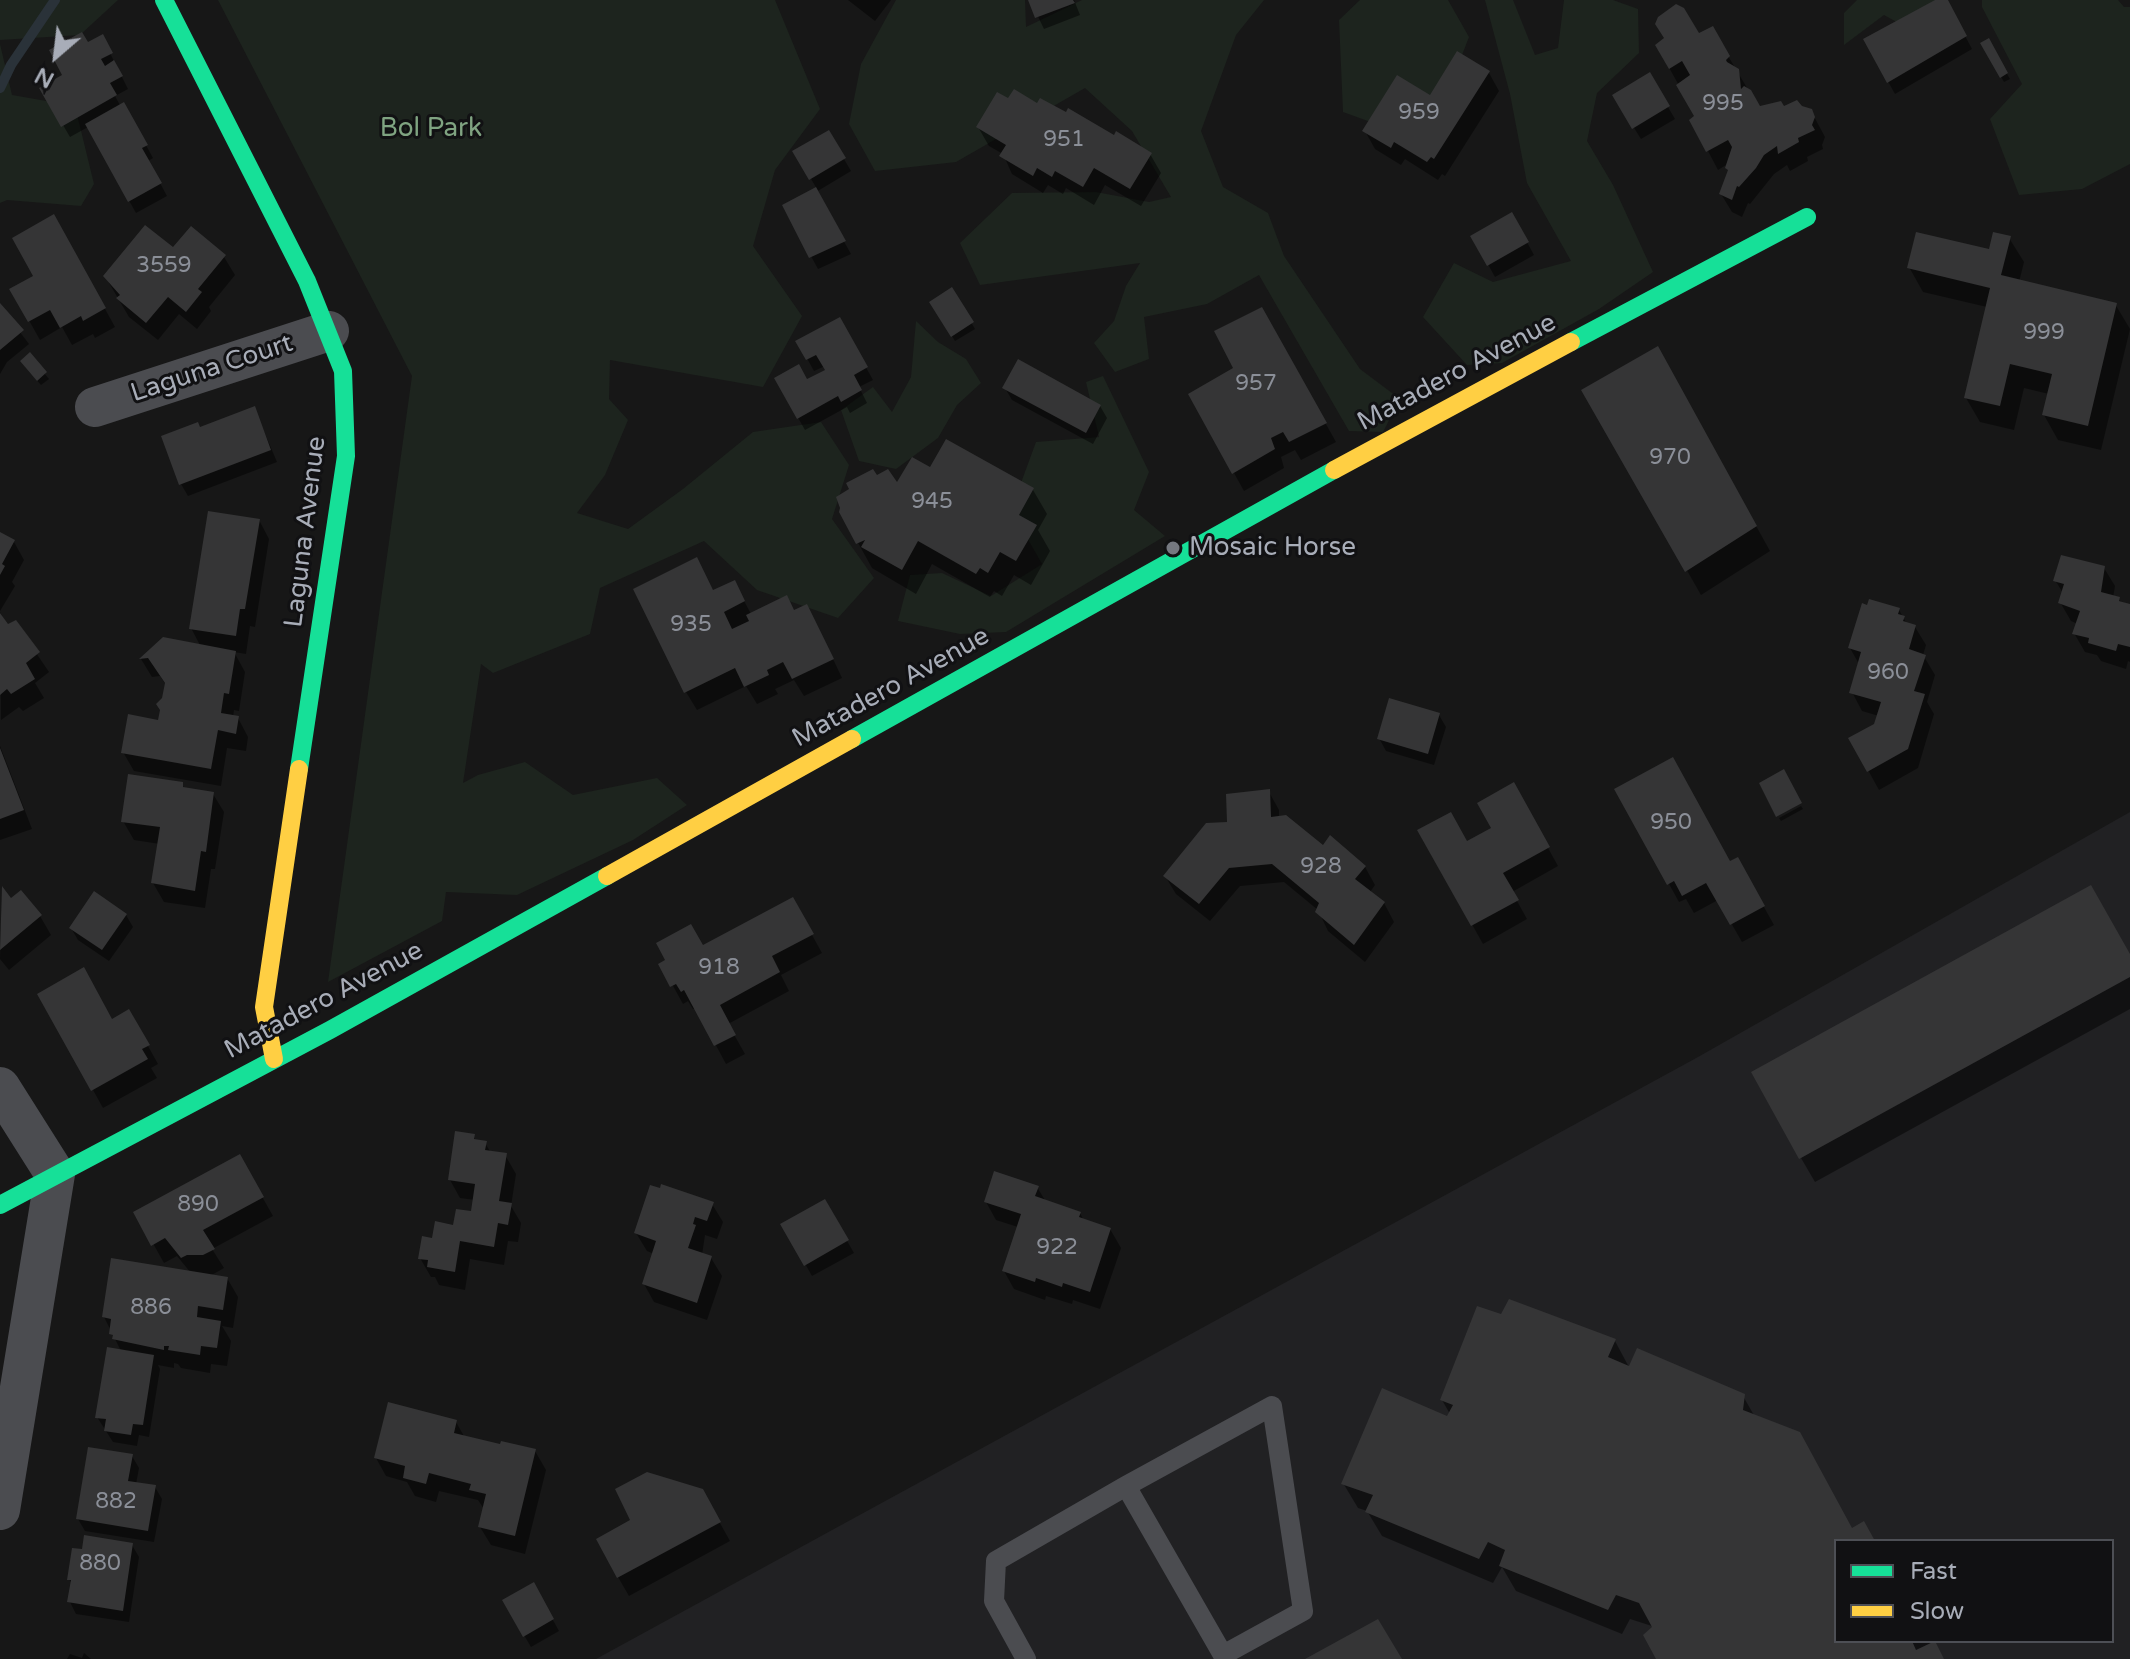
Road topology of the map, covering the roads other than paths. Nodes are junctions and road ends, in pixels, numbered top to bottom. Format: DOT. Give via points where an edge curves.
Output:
graph roads {
  1 [pos="164,0"];
  2 [pos="1807,217"];
  3 [pos="329,331"];
  4 [pos="95,407"];
  5 [pos="274,1059"];
  6 [pos="0,1087"];
  7 [pos="55,1174"];
  8 [pos="0,1205"];
  9 [pos="1126,1486"];
  10 [pos="0,1510"];
  11 [pos="1026,1659"];
  1 -- 3 [label="street, Laguna Avenue"];
  2 -- 5 [label="street, Matadero Avenue" via="1421,421"];
  3 -- 4 [label="street, Laguna Court"];
  3 -- 5 [label="street, Laguna Avenue" via="343,371 346,456 264,1007"];
  5 -- 7 [label="street, Matadero Avenue"];
  6 -- 7 [label="street"];
  7 -- 8 [label="street, Matadero Avenue"];
  7 -- 10 [label="street"];
  9 -- 9 [label="lane" via="1272,1406 1303,1611 1223,1655"];
  9 -- 11 [label="lane" via="996,1561 994,1601"];
}
